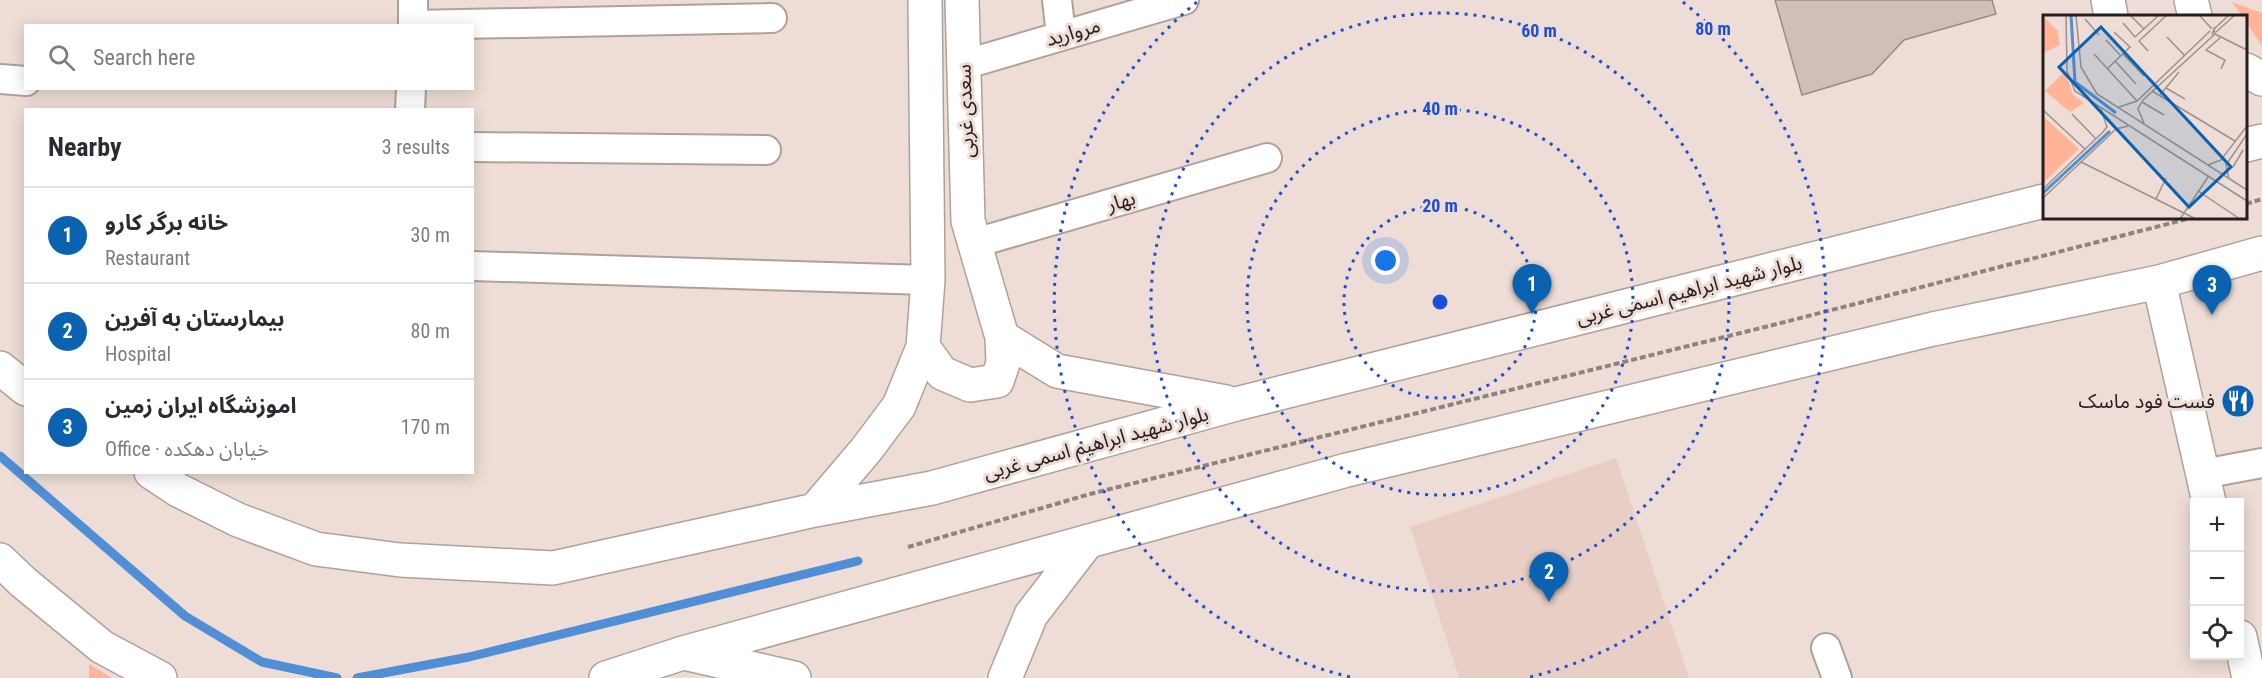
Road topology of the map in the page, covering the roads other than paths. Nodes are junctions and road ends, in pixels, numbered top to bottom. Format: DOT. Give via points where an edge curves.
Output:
graph roads {
  1 [pos="413,0"];
  2 [pos="925,0"];
  3 [pos="962,0"];
  4 [pos="1056,0"];
  5 [pos="1184,0"];
  6 [pos="2108,0"];
  7 [pos="2191,0"];
  8 [pos="2111,15"];
  9 [pos="2195,15"];
  10 [pos="772,18"];
  11 [pos="413,24"];
  12 [pos="464,24"];
  13 [pos="1061,35"];
  14 [pos="963,65"];
  15 [pos="2247,71"];
  16 [pos="0,79"];
  17 [pos="2262,79"];
  18 [pos="24,81"];
  19 [pos="411,90"];
  20 [pos="410,108"];
  21 [pos="2262,141"];
  22 [pos="2247,145"];
  23 [pos="474,147"];
  24 [pos="766,150"];
  25 [pos="1267,158"];
  26 [pos="2041,199"];
  27 [pos="972,232"];
  28 [pos="2262,253"];
  29 [pos="474,266"];
  30 [pos="928,280"];
  31 [pos="2159,282"];
  32 [pos="1002,336"];
  33 [pos="923,346"];
  34 [pos="0,368"];
  35 [pos="24,387"];
  36 [pos="1236,404"];
  37 [pos="2262,463"];
  38 [pos="154,474"];
  39 [pos="2206,488"];
  40 [pos="815,510"];
  41 [pos="1088,541"];
  42 [pos="0,560"];
  43 [pos="1826,648"];
  44 [pos="683,653"];
  45 [pos="2244,655"];
  46 [pos="160,678"];
  47 [pos="606,678"];
  48 [pos="794,678"];
  49 [pos="1005,678"];
  50 [pos="1838,678"];
  51 [pos="2249,678"];
  1 -- 11 [label="street"];
  2 -- 30 [label="main road, سعدی غربی"];
  3 -- 14 [label="main road, سعدی غربی"];
  4 -- 13 [label="street"];
  5 -- 13 [label="street, مروارید"];
  6 -- 8 [label="main road"];
  7 -- 9 [label="main road"];
  10 -- 12 [label="street"];
  13 -- 14 [label="street, مروارید"];
  14 -- 27 [label="main road, سعدی غربی"];
  15 -- 17 [label="main road"];
  16 -- 18 [label="street"];
  19 -- 20 [label="street"];
  21 -- 22 [label="main road"];
  23 -- 24 [label="street"];
  25 -- 27 [label="street, بهار"];
  26 -- 36 [label="main road, بلوار شهید ابراهیم اسمی غربی"];
  27 -- 32 [label="main road, سعدی غربی"];
  28 -- 31 [label="main road"];
  29 -- 30 [label="street"];
  30 -- 33 [label="main road, سعدی غربی"];
  31 -- 39 [label="main road"];
  31 -- 41 [label="main road" via="1933,329 1347,470"];
  32 -- 33 [label="main road, سعدی غربی" via="1003,363 997,381 970,385 942,373"];
  32 -- 36 [label="main road" via="1057,371"];
  33 -- 40 [label="main road, سعدی غربی" via="899,405 867,450"];
  34 -- 35 [label="main road"];
  36 -- 40 [label="main road, بلوار شهید ابراهیم اسمی غربی" via="932,488"];
  37 -- 39 [label="street"];
  38 -- 40 [label="main road, بلوار شهید ابراهیم اسمی غربی" via="238,520 316,549 400,560 553,568"];
  41 -- 44 [label="main road"];
  41 -- 49 [label="main road" via="1031,615"];
  42 -- 46 [label="main road" via="102,647"];
  43 -- 50 [label="street"];
  44 -- 47 [label="main road"];
  44 -- 48 [label="main road"];
  45 -- 51 [label="main road"];
}
